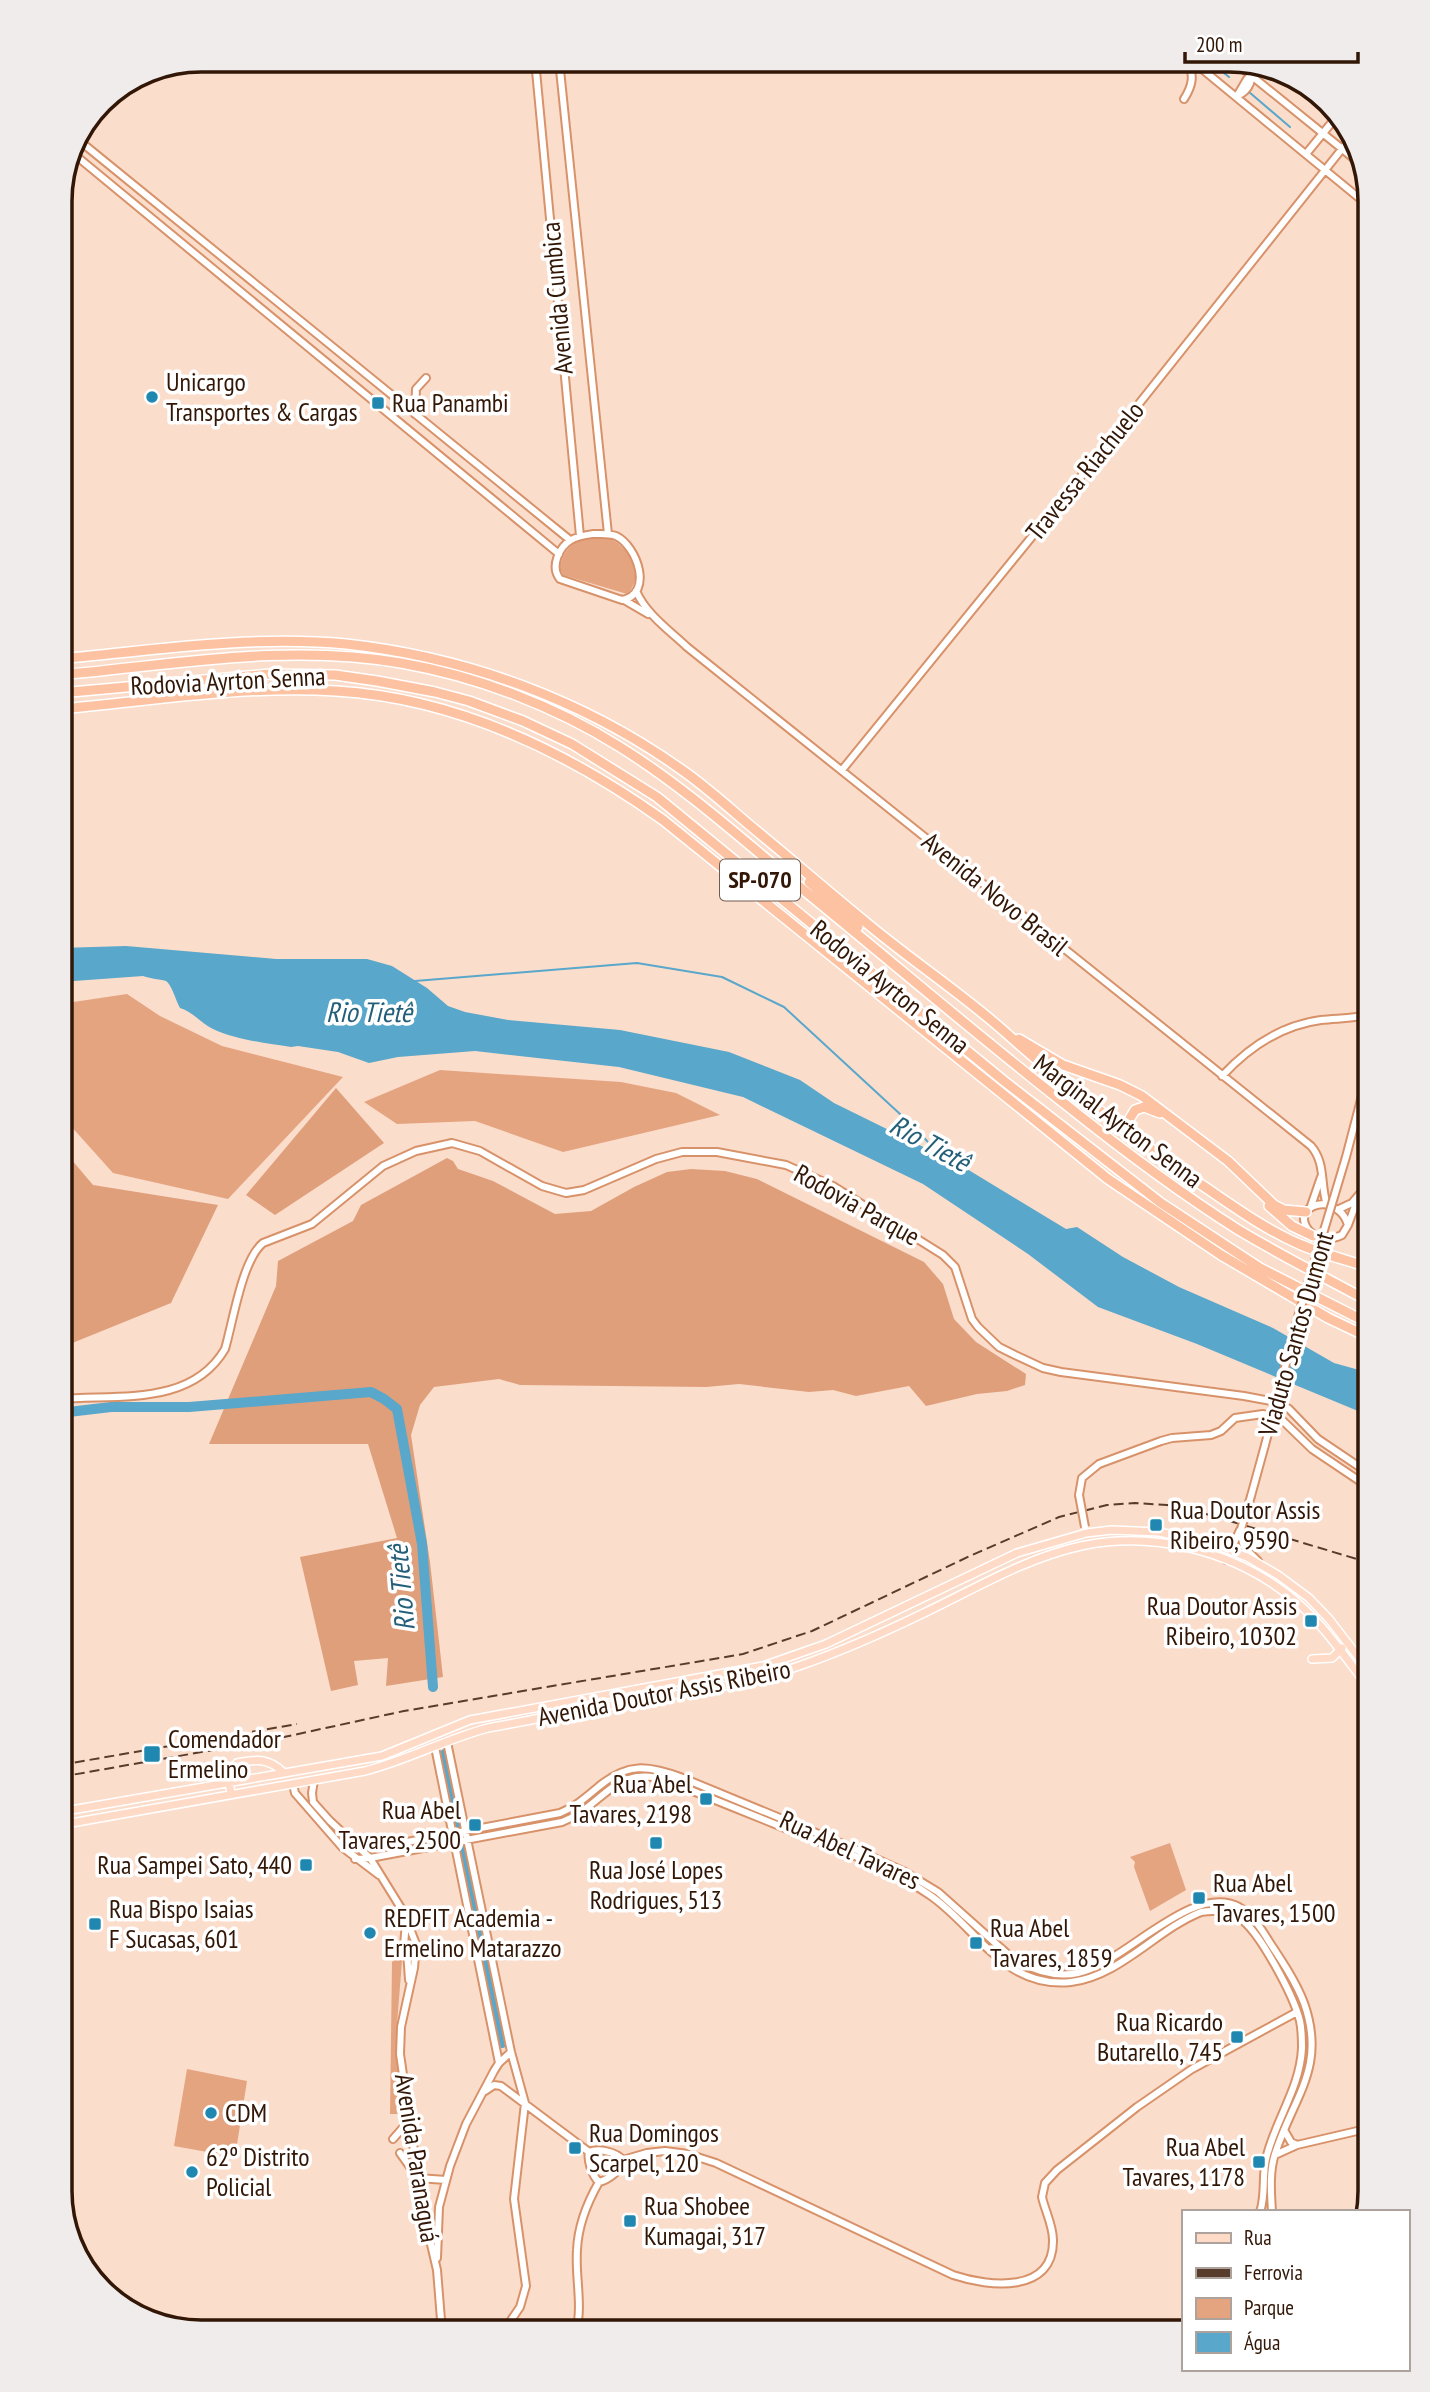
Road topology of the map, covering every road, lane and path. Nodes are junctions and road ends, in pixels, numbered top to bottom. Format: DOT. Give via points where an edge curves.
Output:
graph roads {
  1 [pos="536,72"];
  2 [pos="560,72"];
  3 [pos="1192,72"];
  4 [pos="1205,72"];
  5 [pos="1247,73"];
  6 [pos="1252,74"];
  7 [pos="1252,77"];
  8 [pos="1237,96"];
  9 [pos="1184,99"];
  10 [pos="1332,123"];
  11 [pos="1324,132"];
  12 [pos="84,145"];
  13 [pos="1346,145"];
  14 [pos="1343,148"];
  15 [pos="1349,153"];
  16 [pos="1306,154"];
  17 [pos="79,158"];
  18 [pos="1326,170"];
  19 [pos="1358,197"];
  20 [pos="426,378"];
  21 [pos="415,414"];
  22 [pos="608,534"];
  23 [pos="580,536"];
  24 [pos="570,540"];
  25 [pos="559,554"];
  26 [pos="636,591"];
  27 [pos="622,600"];
  28 [pos="656,619"];
  29 [pos="72,658"];
  30 [pos="72,674"];
  31 [pos="72,692"];
  32 [pos="72,708"];
  33 [pos="842,770"];
  34 [pos="795,863"];
  35 [pos="924,987"];
  36 [pos="1358,1017"];
  37 [pos="1004,1031"];
  38 [pos="1222,1076"];
  39 [pos="1358,1111"];
  40 [pos="1358,1122"];
  41 [pos="1133,1134"];
  42 [pos="1352,1136"];
  43 [pos="1321,1175"];
  44 [pos="1358,1196"];
  45 [pos="1327,1205"];
  46 [pos="1308,1209"];
  47 [pos="1339,1209"];
  48 [pos="1348,1226"];
  49 [pos="1313,1236"];
  50 [pos="1358,1264"];
  51 [pos="1358,1295"];
  52 [pos="1358,1318"];
  53 [pos="1358,1332"];
  54 [pos="72,1398"];
  55 [pos="1358,1466"];
  56 [pos="1358,1480"];
  57 [pos="1086,1530"];
  58 [pos="1241,1530"];
  59 [pos="1230,1549"];
  60 [pos="1017,1553"];
  61 [pos="1226,1560"];
  62 [pos="1265,1567"];
  63 [pos="1006,1573"];
  64 [pos="1347,1641"];
  65 [pos="1340,1651"];
  66 [pos="1358,1656"];
  67 [pos="1312,1659"];
  68 [pos="1358,1674"];
  69 [pos="442,1731"];
  70 [pos="447,1742"];
  71 [pos="435,1747"];
  72 [pos="309,1767"];
  73 [pos="284,1772"];
  74 [pos="314,1780"];
  75 [pos="229,1782"];
  76 [pos="293,1784"];
  77 [pos="231,1794"];
  78 [pos="72,1810"];
  79 [pos="72,1823"];
  80 [pos="464,1832"];
  81 [pos="455,1838"];
  82 [pos="466,1840"];
  83 [pos="395,1843"];
  84 [pos="356,1844"];
  85 [pos="342,1847"];
  86 [pos="398,1852"];
  87 [pos="370,1858"];
  88 [pos="355,1859"];
  89 [pos="379,1876"];
  90 [pos="406,1920"];
  91 [pos="414,1941"];
  92 [pos="406,1947"];
  93 [pos="416,1949"];
  94 [pos="409,1984"];
  95 [pos="1297,2012"];
  96 [pos="510,2052"];
  97 [pos="499,2063"];
  98 [pos="483,2092"];
  99 [pos="524,2103"];
  100 [pos="408,2122"];
  101 [pos="1284,2130"];
  102 [pos="1358,2131"];
  103 [pos="393,2139"];
  104 [pos="1297,2145"];
  105 [pos="589,2152"];
  106 [pos="400,2153"];
  107 [pos="1275,2155"];
  108 [pos="1266,2159"];
  109 [pos="623,2160"];
  110 [pos="418,2178"];
  111 [pos="446,2180"];
  112 [pos="599,2182"];
  113 [pos="1260,2210"];
  114 [pos="1272,2210"];
  115 [pos="437,2270"];
  116 [pos="441,2320"];
  117 [pos="511,2320"];
  118 [pos="578,2320"];
  1 -- 23 [label="street, Avenida Cumbica"];
  2 -- 22 [label="street, Avenida Cumbica"];
  3 -- 9 [label="street"];
  4 -- 8 [label="street"];
  5 -- 7 [label="street"];
  6 -- 7 [label="street"];
  7 -- 8 [label="street"];
  7 -- 11 [label="street"];
  8 -- 16 [label="street"];
  10 -- 11 [label="street"];
  11 -- 14 [label="street"];
  11 -- 16 [label="street"];
  12 -- 21 [label="street"];
  13 -- 14 [label="street, Travessa Riachuelo"];
  14 -- 15 [label="street"];
  14 -- 18 [label="street, Travessa Riachuelo"];
  16 -- 18 [label="street"];
  17 -- 25 [label="street"];
  18 -- 19 [label="street"];
  18 -- 33 [label="street, Travessa Riachuelo"];
  20 -- 21 [label="street" via="416,390"];
  21 -- 24 [label="street"];
  22 -- 23 [label="street"];
  22 -- 26 [label="street" via="621,539 635,557 640,576"];
  23 -- 24 [label="street"];
  24 -- 25 [label="street"];
  25 -- 27 [label="street" via="554,570 560,579"];
  26 -- 27 [label="street"];
  26 -- 28 [label="street, Avenida Novo Brasil"];
  27 -- 28 [label="street, Avenida Novo Brasil"];
  28 -- 33 [label="street, Avenida Novo Brasil"];
  29 -- 34 [label="highway" via="298,641 380,649 457,664 543,694 621,731 685,772"];
  30 -- 35 [label="highway, Rodovia Ayrton Senna / SP-070" via="312,655 399,663 499,689 586,728 652,768"];
  31 -- 52 [label="highway, Rodovia Ayrton Senna / SP-070" via="236,676 335,675 470,702 572,744 657,797 1161,1203 1261,1268"];
  32 -- 53 [label="highway, Rodovia Ayrton Senna / SP-070" via="238,692 338,691 442,710 557,753 663,820 1108,1179 1221,1255"];
  33 -- 38 [label="street, Avenida Novo Brasil"];
  34 -- 35 [label="highway" via="812,885"];
  34 -- 37 [label="highway, Marginal Ayrton Senna"];
  35 -- 51 [label="highway, Rodovia Ayrton Senna / SP-070" via="1177,1188 1247,1234"];
  36 -- 38 [label="street" via="1321,1020 1283,1031 1249,1051"];
  37 -- 41 [label="highway, Marginal Ayrton Senna"];
  37 -- 46 [label="highway" via="1063,1065 1142,1096 1228,1161 1274,1205 1284,1210"];
  38 -- 43 [label="street, Avenida Novo Brasil" via="1311,1146 1322,1163"];
  39 -- 42 [label="street, Viaduto Santos Dumont"];
  40 -- 42 [label="street, Viaduto Santos Dumont"];
  41 -- 49 [label="highway" via="1132,1113 1144,1107 1154,1110 1236,1173 1279,1217"];
  41 -- 50 [label="highway, Marginal Ayrton Senna" via="1264,1226 1299,1244"];
  42 -- 58 [label="street, Viaduto Santos Dumont, bridge"];
  43 -- 45 [label="street, Avenida Novo Brasil"];
  43 -- 46 [label="street"];
  44 -- 47 [label="street"];
  44 -- 48 [label="street"];
  45 -- 46 [label="street"];
  45 -- 47 [label="street"];
  46 -- 49 [label="street" via="1304,1222"];
  47 -- 48 [label="street"];
  48 -- 49 [label="street" via="1336,1238"];
  54 -- 55 [label="street, Rodovia Parque" via="167,1392 202,1377 225,1349 256,1249 312,1224 373,1174 416,1151 443,1143 462,1144 542,1186 566,1193 584,1190 666,1155 717,1152 786,1165 812,1175 943,1255 955,1268 978,1327 999,1347 1027,1361 1083,1376 1276,1402"];
  56 -- 57 [label="street, bridge" via="1312,1449 1280,1418 1263,1414 1235,1418 1211,1435 1169,1438 1099,1464 1082,1478 1079,1495"];
  57 -- 59 [label="main road, Avenida Doutor Assis Ribeiro" via="1159,1532"];
  57 -- 60 [label="main road, Avenida Doutor Assis Ribeiro"];
  58 -- 59 [label="street, Viaduto Santos Dumont"];
  58 -- 62 [label="street" via="1245,1548"];
  59 -- 61 [label="street, Viaduto Santos Dumont"];
  59 -- 62 [label="main road, Avenida Doutor Assis Ribeiro"];
  60 -- 63 [label="main road"];
  60 -- 69 [label="main road, Avenida Doutor Assis Ribeiro" via="827,1644 775,1662 492,1716"];
  61 -- 63 [label="main road, Avenida Doutor Assis Ribeiro" via="1171,1544 1122,1541 1078,1547"];
  61 -- 65 [label="main road, Avenida Doutor Assis Ribeiro" via="1287,1594"];
  62 -- 64 [label="main road, Avenida Doutor Assis Ribeiro" via="1309,1598"];
  63 -- 70 [label="main road, Avenida Doutor Assis Ribeiro" via="784,1671 727,1686 488,1728"];
  64 -- 65 [label="main road"];
  64 -- 66 [label="main road, Avenida Doutor Assis Ribeiro"];
  65 -- 67 [label="main road" via="1332,1658"];
  65 -- 68 [label="main road, Avenida Doutor Assis Ribeiro"];
  69 -- 70 [label="main road"];
  69 -- 72 [label="main road, Avenida Doutor Assis Ribeiro" via="382,1756"];
  70 -- 71 [label="main road, Avenida Doutor Assis Ribeiro"];
  70 -- 80 [label="street"];
  71 -- 74 [label="main road, Avenida Doutor Assis Ribeiro" via="396,1763"];
  71 -- 81 [label="street"];
  72 -- 73 [label="main road"];
  72 -- 76 [label="main road"];
  73 -- 75 [label="main road"];
  73 -- 75 [label="main road" via="264,1759 244,1761 230,1770"];
  74 -- 76 [label="main road, Avenida Doutor Assis Ribeiro"];
  74 -- 84 [label="street" via="313,1802"];
  75 -- 77 [label="main road"];
  75 -- 78 [label="main road"];
  76 -- 77 [label="main road, Avenida Doutor Assis Ribeiro"];
  76 -- 85 [label="street" via="295,1793"];
  77 -- 79 [label="main road, Avenida Doutor Assis Ribeiro"];
  80 -- 81 [label="street, Rua Abel Tavares"];
  80 -- 82 [label="street"];
  80 -- 101 [label="street, Rua Abel Tavares" via="569,1810 622,1771 663,1771 905,1872 938,1892 1012,1958 1034,1970 1056,1974 1085,1971 1200,1905 1239,1907 1276,1952 1302,1997 1309,2021 1308,2076"];
  81 -- 82 [label="street, Rua Abel Tavares"];
  81 -- 83 [label="street, Rua Abel Tavares"];
  81 -- 86 [label="street, Rua Abel Tavares"];
  81 -- 97 [label="street"];
  82 -- 95 [label="street, Rua Abel Tavares" via="562,1822 581,1814 622,1780 652,1776 897,1876 939,1902 1005,1966 1041,1981 1071,1982 1097,1975 1201,1912 1237,1916 1261,1942"];
  82 -- 96 [label="street"];
  83 -- 84 [label="street, Rua Abel Tavares"];
  83 -- 86 [label="street"];
  84 -- 85 [label="street, Rua Abel Tavares"];
  84 -- 87 [label="street"];
  85 -- 88 [label="street"];
  86 -- 87 [label="street, Rua Abel Tavares"];
  87 -- 88 [label="street, Rua Abel Tavares"];
  87 -- 89 [label="street"];
  88 -- 89 [label="street"];
  89 -- 90 [label="street"];
  90 -- 91 [label="street"];
  90 -- 92 [label="street, Avenida Paranaguá"];
  91 -- 92 [label="street" via="407,1940"];
  91 -- 93 [label="street"];
  92 -- 93 [label="street" via="413,1952"];
  92 -- 94 [label="street, Avenida Paranaguá"];
  93 -- 94 [label="street, Avenida Paranaguá"];
  94 -- 100 [label="street, Avenida Paranaguá" via="400,2038"];
  95 -- 108 [label="street, Rua Abel Tavares" via="1302,2040 1299,2075"];
  95 -- 109 [label="street" via="1192,2068 1048,2179 1042,2197 1053,2249 1047,2267 1017,2282 977,2283 940,2269 716,2162 665,2151"];
  96 -- 97 [label="street"];
  96 -- 99 [label="street"];
  97 -- 98 [label="street"];
  98 -- 99 [label="street" via="497,2085"];
  98 -- 111 [label="street"];
  99 -- 105 [label="street"];
  99 -- 117 [label="street" via="514,2199 526,2286"];
  100 -- 103 [label="street"];
  100 -- 110 [label="street, Avenida Paranaguá"];
  101 -- 104 [label="street"];
  101 -- 107 [label="street, Rua Abel Tavares"];
  102 -- 104 [label="street"];
  104 -- 107 [label="street"];
  105 -- 109 [label="street" via="604,2151"];
  105 -- 112 [label="street"];
  106 -- 110 [label="street"];
  107 -- 108 [label="street"];
  107 -- 114 [label="street, Rua Abel Tavares"];
  108 -- 113 [label="street, Rua Abel Tavares"];
  109 -- 112 [label="street" via="619,2169"];
  110 -- 111 [label="street"];
  110 -- 115 [label="street, Avenida Paranaguá"];
  111 -- 115 [label="street" via="439,2207"];
  112 -- 118 [label="street" via="579,2234"];
  115 -- 116 [label="street, Avenida Paranaguá"];
}
